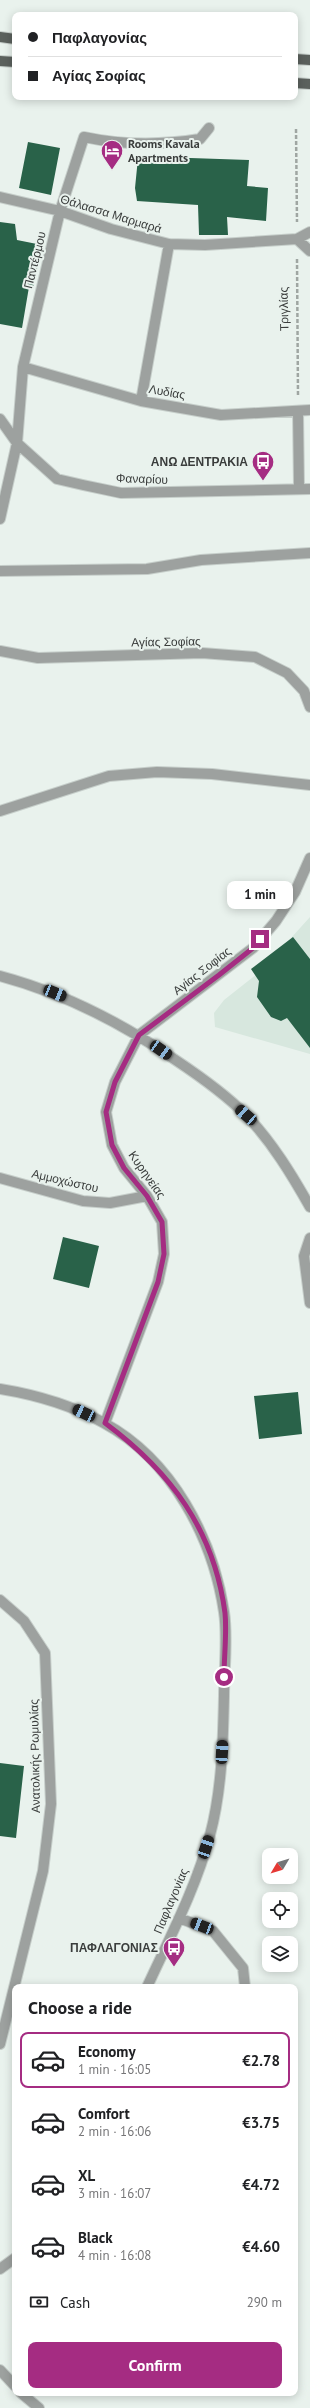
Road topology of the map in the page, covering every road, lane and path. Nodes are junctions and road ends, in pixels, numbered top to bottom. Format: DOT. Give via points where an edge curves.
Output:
graph roads {
  1 [pos="0,38"];
  2 [pos="12,39"];
  3 [pos="298,59"];
  4 [pos="310,60"];
  5 [pos="0,61"];
  6 [pos="12,62"];
  7 [pos="298,83"];
  8 [pos="310,84"];
  9 [pos="209,128"];
  10 [pos="296,129"];
  11 [pos="0,197"];
  12 [pos="60,211"];
  13 [pos="310,232"];
  14 [pos="297,239"];
  15 [pos="169,244"];
  16 [pos="310,251"];
  17 [pos="23,367"];
  18 [pos="141,401"];
  19 [pos="310,410"];
  20 [pos="298,412"];
  21 [pos="0,419"];
  22 [pos="18,443"];
  23 [pos="299,489"];
  24 [pos="310,489"];
  25 [pos="0,519"];
  26 [pos="310,553"];
  27 [pos="0,570"];
  28 [pos="0,651"];
  29 [pos="310,707"];
  30 [pos="310,784"];
  31 [pos="0,811"];
  32 [pos="310,858"];
  33 [pos="0,976"];
  34 [pos="139,1035"];
  35 [pos="0,1178"];
  36 [pos="147,1196"];
  37 [pos="310,1207"];
  38 [pos="310,1238"];
  39 [pos="310,1303"];
  40 [pos="0,1389"];
  41 [pos="105,1423"];
  42 [pos="0,1600"];
  43 [pos="179,1918"];
  44 [pos="148,1984"];
  45 [pos="245,1984"];
  46 [pos="3,2014"];
  47 [pos="0,2044"];
  48 [pos="12,2260"];
  49 [pos="0,2269"];
  50 [pos="0,2370"];
  51 [pos="12,2383"];
  52 [pos="25,2396"];
  53 [pos="39,2408"];
  1 -- 2 [label="main road"];
  3 -- 4 [label="main road"];
  5 -- 6 [label="main road"];
  7 -- 8 [label="main road"];
  9 -- 12 [label="street, Παντέρμου" via="200,139 184,142 109,143 84,138"];
  10 -- 14 [label="path, Τριγλίας"];
  11 -- 12 [label="street, Θάλασσα Μαρμαρά"];
  12 -- 15 [label="street, Θάλασσα Μαρμαρά" via="111,229"];
  12 -- 17 [label="street, Παντέρμου"];
  13 -- 14 [label="street, Θάλασσα Μαρμαρά"];
  14 -- 15 [label="street, Θάλασσα Μαρμαρά" via="205,245"];
  14 -- 16 [label="street"];
  14 -- 20 [label="path, Τριγλίας"];
  15 -- 18 [label="street"];
  17 -- 18 [label="street, Λυδίας"];
  17 -- 22 [label="street, Παντέρμου"];
  18 -- 20 [label="street, Λυδίας" via="221,415"];
  19 -- 20 [label="street, Λυδίας"];
  20 -- 23 [label="street"];
  21 -- 22 [label="street, Φαναρίου"];
  22 -- 23 [label="street, Φαναρίου" via="57,479 121,493"];
  22 -- 25 [label="street, Παντέρμου"];
  23 -- 24 [label="street, Φαναρίου"];
  26 -- 27 [label="street" via="201,560 147,569"];
  28 -- 29 [label="street, Αγίας Σοφίας" via="38,658 202,654 255,657 287,673 304,691"];
  30 -- 31 [label="street" via="212,774 157,772 109,776"];
  32 -- 34 [label="street, Αγίας Σοφίας" via="295,892 276,921 253,948"];
  33 -- 34 [label="street" via="32,984 67,998"];
  34 -- 36 [label="street, Κυρηνείας" via="115,1082 106,1112 112,1145 124,1168"];
  34 -- 37 [label="street" via="206,1081 246,1115 291,1173"];
  35 -- 36 [label="street, Αμμοχώστου" via="83,1201 110,1203"];
  36 -- 41 [label="street, Κυρηνείας" via="162,1222 164,1254 158,1282"];
  38 -- 39 [label="street" via="304,1256"];
  40 -- 41 [label="street, Παφλαγονίας" via="36,1395 74,1408"];
  41 -- 43 [label="street, Παφλαγονίας" via="151,1460 189,1509 203,1534 225,1613 220,1775 210,1834 193,1886"];
  42 -- 46 [label="street, Ανατολικής Ρωμυλίας" via="24,1621 45,1653 51,1804 43,1872"];
  43 -- 44 [label="street, Παφλαγονίας"];
  43 -- 45 [label="street" via="213,1931 243,1968"];
  46 -- 47 [label="street, Ανατολικής Ρωμυλίας"];
  48 -- 49 [label="street"];
  50 -- 51 [label="street"];
  52 -- 53 [label="street"];
}
